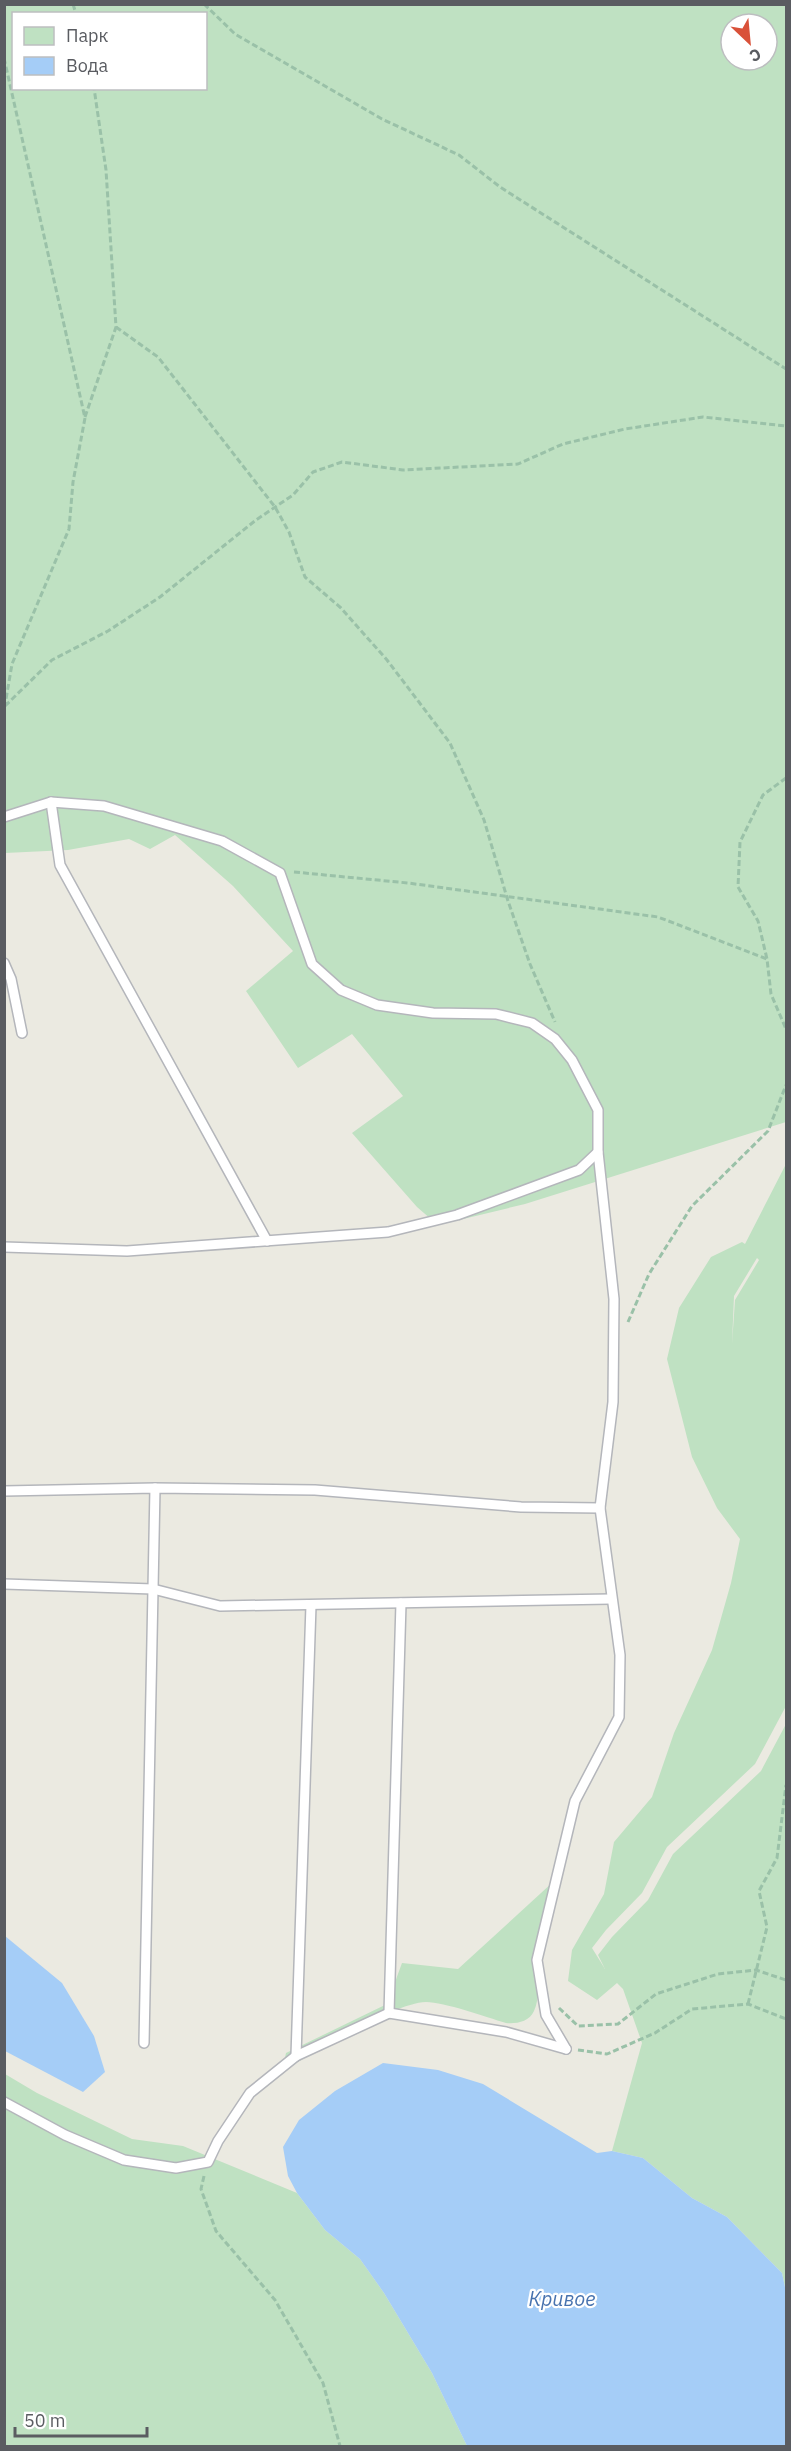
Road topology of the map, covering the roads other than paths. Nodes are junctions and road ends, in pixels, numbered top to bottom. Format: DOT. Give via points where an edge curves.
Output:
graph roads {
  1 [pos="51,802"];
  2 [pos="4,816"];
  3 [pos="4,963"];
  4 [pos="22,1033"];
  5 [pos="598,1152"];
  6 [pos="267,1241"];
  7 [pos="4,1247"];
  8 [pos="155,1488"];
  9 [pos="4,1491"];
  10 [pos="600,1508"];
  11 [pos="4,1584"];
  12 [pos="153,1589"];
  13 [pos="611,1599"];
  14 [pos="401,1603"];
  15 [pos="311,1605"];
  16 [pos="389,2013"];
  17 [pos="144,2043"];
  18 [pos="296,2056"];
  19 [pos="4,2102"];
  1 -- 2 [label="lane"];
  1 -- 5 [label="lane" via="104,806 222,841 280,873 312,964 341,990 377,1005 422,1012 496,1014 532,1023 555,1039 572,1060 598,1110"];
  1 -- 6 [label="lane" via="60,865"];
  3 -- 4 [label="lane"];
  5 -- 6 [label="lane" via="579,1170 457,1215 388,1232"];
  5 -- 10 [label="lane" via="614,1299 613,1402"];
  6 -- 7 [label="lane" via="127,1251"];
  8 -- 9 [label="lane"];
  8 -- 10 [label="lane" via="315,1490 520,1507"];
  8 -- 12 [label="lane"];
  10 -- 13 [label="lane"];
  11 -- 12 [label="lane"];
  12 -- 15 [label="lane" via="220,1606"];
  12 -- 17 [label="lane"];
  13 -- 14 [label="lane"];
  13 -- 16 [label="lane" via="620,1655 618,1717 575,1801 537,1960 546,2015 566,2049 506,2032"];
  14 -- 15 [label="lane"];
  14 -- 16 [label="lane"];
  15 -- 18 [label="lane"];
  16 -- 18 [label="lane"];
  18 -- 19 [label="lane" via="250,2093 208,2162 176,2168 123,2160"];
}
